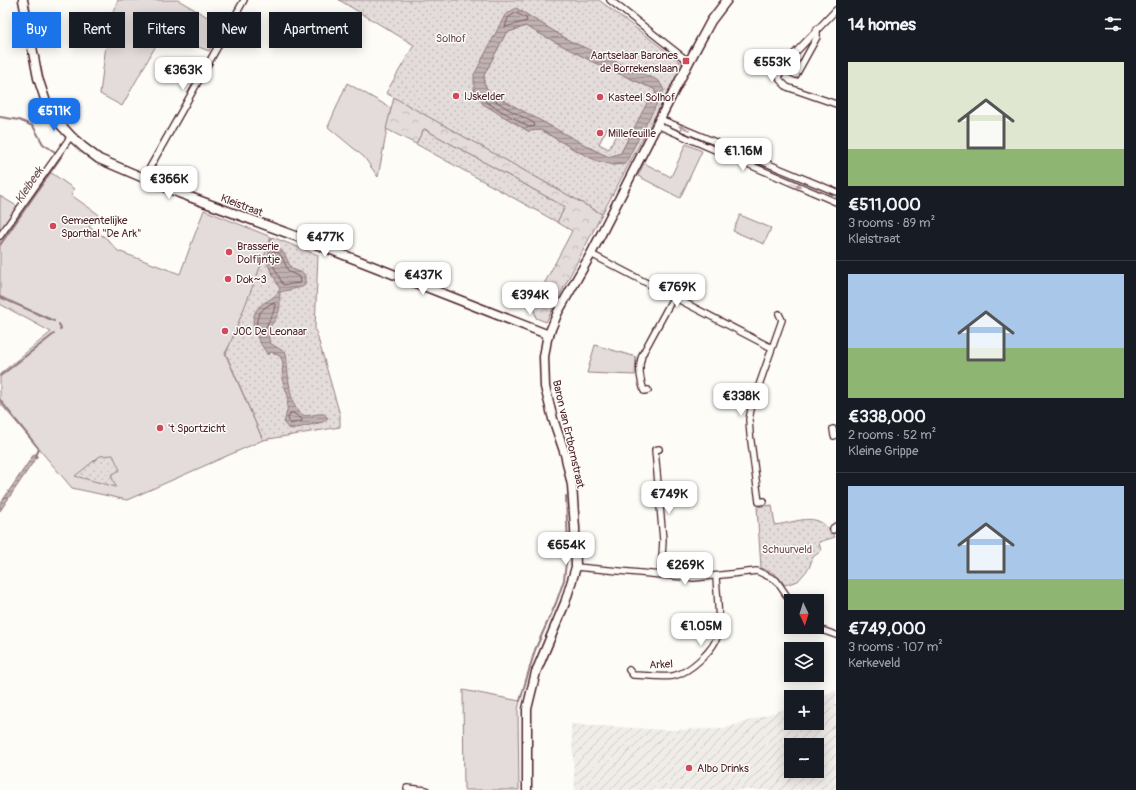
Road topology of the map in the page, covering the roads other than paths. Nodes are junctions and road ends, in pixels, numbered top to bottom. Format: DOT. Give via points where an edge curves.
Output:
graph roads {
  1 [pos="23,0"];
  2 [pos="244,0"];
  3 [pos="610,0"];
  4 [pos="727,0"];
  5 [pos="836,10"];
  6 [pos="817,29"];
  7 [pos="689,62"];
  8 [pos="790,72"];
  9 [pos="836,104"];
  10 [pos="659,122"];
  11 [pos="71,136"];
  12 [pos="144,178"];
  13 [pos="836,192"];
  14 [pos="836,202"];
  15 [pos="0,236"];
  16 [pos="591,254"];
  17 [pos="674,296"];
  18 [pos="779,314"];
  19 [pos="549,334"];
  20 [pos="770,347"];
  21 [pos="648,390"];
  22 [pos="833,428"];
  23 [pos="836,436"];
  24 [pos="659,449"];
  25 [pos="764,501"];
  26 [pos="576,568"];
  27 [pos="661,574"];
  28 [pos="716,577"];
  29 [pos="786,594"];
  30 [pos="824,631"];
  31 [pos="836,635"];
  32 [pos="629,670"];
  33 [pos="407,788"];
  34 [pos="426,790"];
  35 [pos="526,790"];
  1 -- 11 [label="street, Kleistraat" via="42,90 54,114"];
  2 -- 12 [label="street"];
  3 -- 7 [label="street"];
  4 -- 7 [label="street, Baron van Ertbornstraat" via="711,21"];
  5 -- 6 [label="street"];
  6 -- 8 [label="street" via="817,37 796,75"];
  6 -- 9 [label="street" via="781,70 780,80 788,87"];
  7 -- 10 [label="street, Baron van Ertbornstraat"];
  13 -- 10 [label="street, one-way"];
  10 -- 14 [label="street, one-way"];
  10 -- 16 [label="street, Baron van Ertbornstraat"];
  11 -- 12 [label="street, Kleistraat" via="99,159"];
  11 -- 15 [label="street"];
  12 -- 19 [label="street, Kleistraat"];
  16 -- 17 [label="street"];
  16 -- 19 [label="street, Baron van Ertbornstraat" via="558,312"];
  17 -- 20 [label="street"];
  17 -- 21 [label="street" via="639,364 639,377 644,391"];
  18 -- 20 [label="street" via="782,320"];
  19 -- 26 [label="street, Baron van Ertbornstraat" via="544,357 545,387 572,484"];
  20 -- 25 [label="street" via="750,419 759,502"];
  22 -- 23 [label="street"];
  24 -- 27 [label="street" via="655,450 663,540"];
  26 -- 27 [label="street"];
  26 -- 35 [label="street, Baron van Ertbornstraat" via="565,603 536,672 527,709"];
  27 -- 28 [label="street" via="694,578"];
  28 -- 29 [label="street" via="758,571 776,580"];
  28 -- 32 [label="street, Arkel" via="718,633 716,642 708,653 673,676 633,675"];
  30 -- 31 [label="street"];
  33 -- 34 [label="street"];
}
